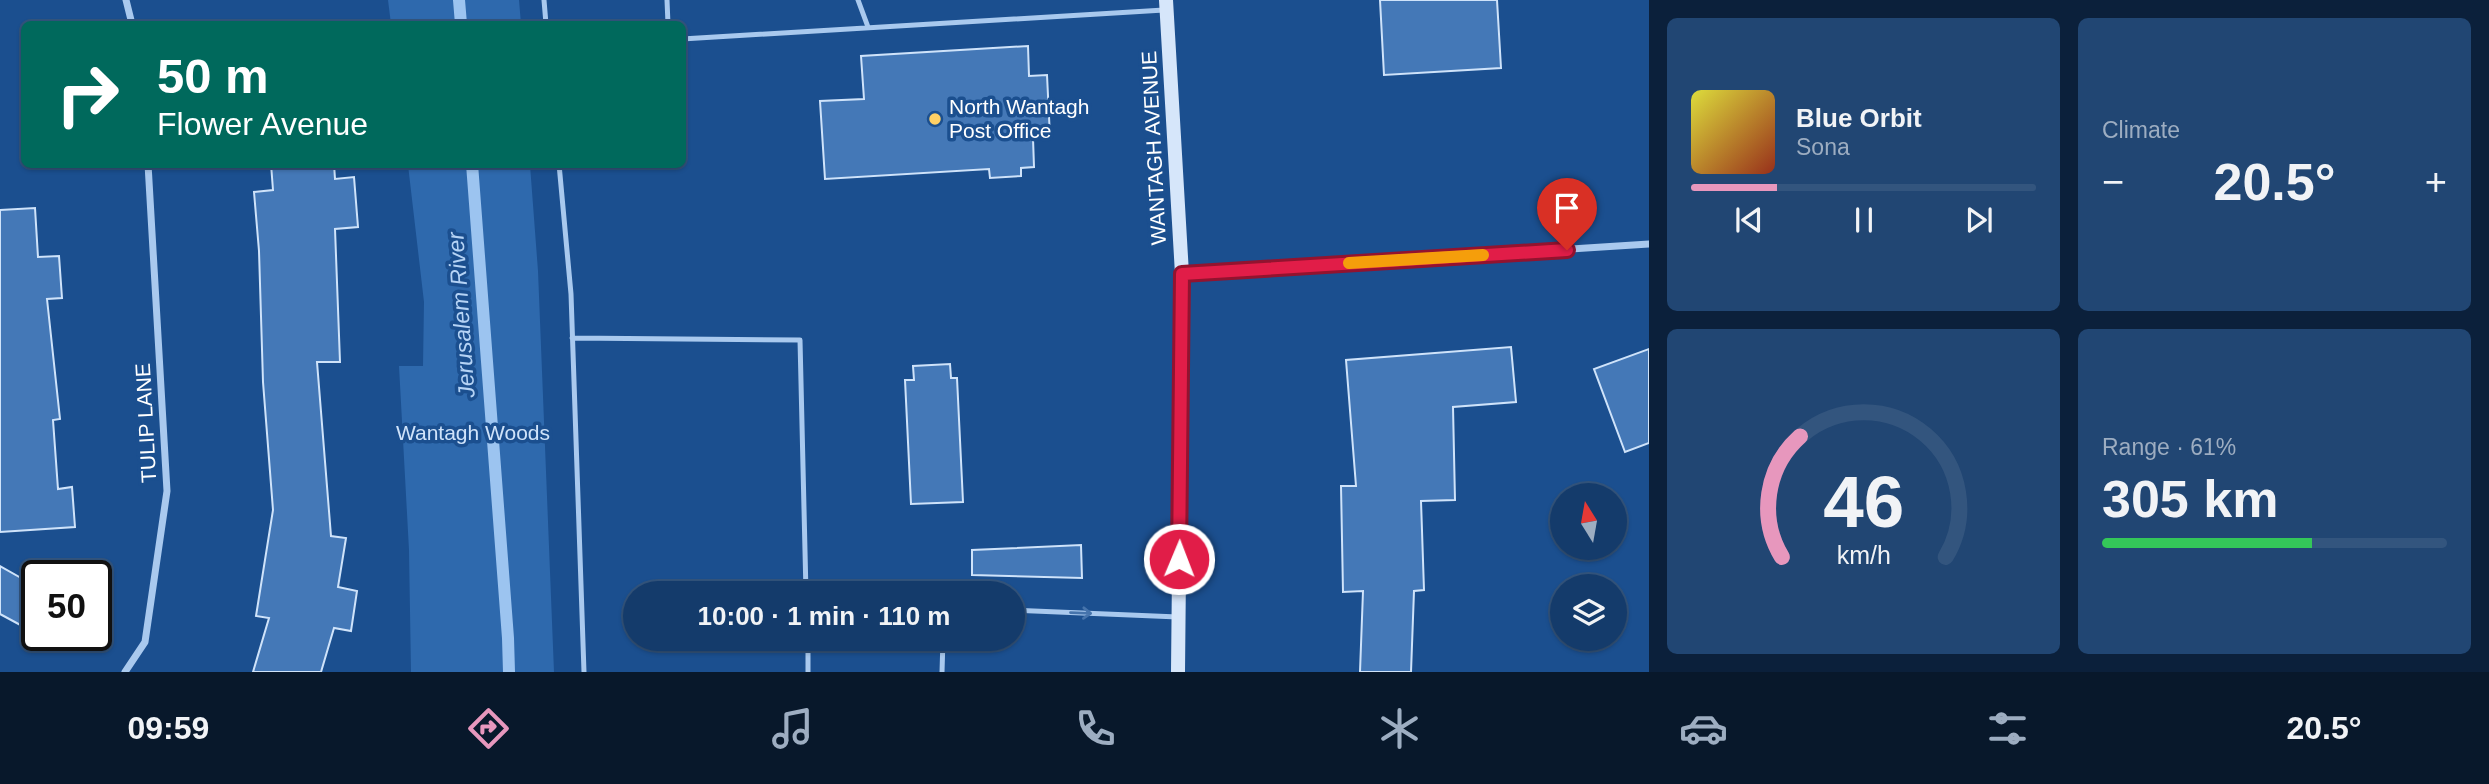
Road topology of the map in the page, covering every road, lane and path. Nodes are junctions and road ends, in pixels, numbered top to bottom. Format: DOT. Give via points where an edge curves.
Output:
graph roads {
  1 [pos="126,0"];
  2 [pos="544,0"];
  3 [pos="667,0"];
  4 [pos="858,0"];
  5 [pos="1167,5"];
  6 [pos="131,21"];
  7 [pos="546,21"];
  8 [pos="668,21"];
  9 [pos="868,27"];
  10 [pos="686,39"];
  11 [pos="148,168"];
  12 [pos="559,168"];
  13 [pos="1649,244"];
  14 [pos="1182,274"];
  15 [pos="572,338"];
  16 [pos="806,581"];
  17 [pos="1025,611"];
  18 [pos="1179,617"];
  19 [pos="808,651"];
  20 [pos="943,651"];
  21 [pos="125,672"];
  22 [pos="584,672"];
  23 [pos="808,672"];
  24 [pos="942,672"];
  25 [pos="1178,672"];
  1 -- 6 [label="street"];
  2 -- 7 [label="lane"];
  3 -- 8 [label="lane"];
  4 -- 9 [label="lane"];
  5 -- 9 [label="lane"];
  5 -- 14 [label="main road, WANTAGH AVENUE"];
  9 -- 10 [label="lane"];
  11 -- 21 [label="street, TULIP LANE" via="167,491 145,642"];
  12 -- 15 [label="lane"];
  13 -- 14 [label="street"];
  14 -- 18 [label="main road, WANTAGH AVENUE"];
  15 -- 16 [label="lane" via="800,340"];
  15 -- 22 [label="lane"];
  17 -- 18 [label="lane, one-way"];
  18 -- 25 [label="main road, WANTAGH AVENUE"];
  19 -- 23 [label="lane"];
  20 -- 24 [label="lane"];
}
